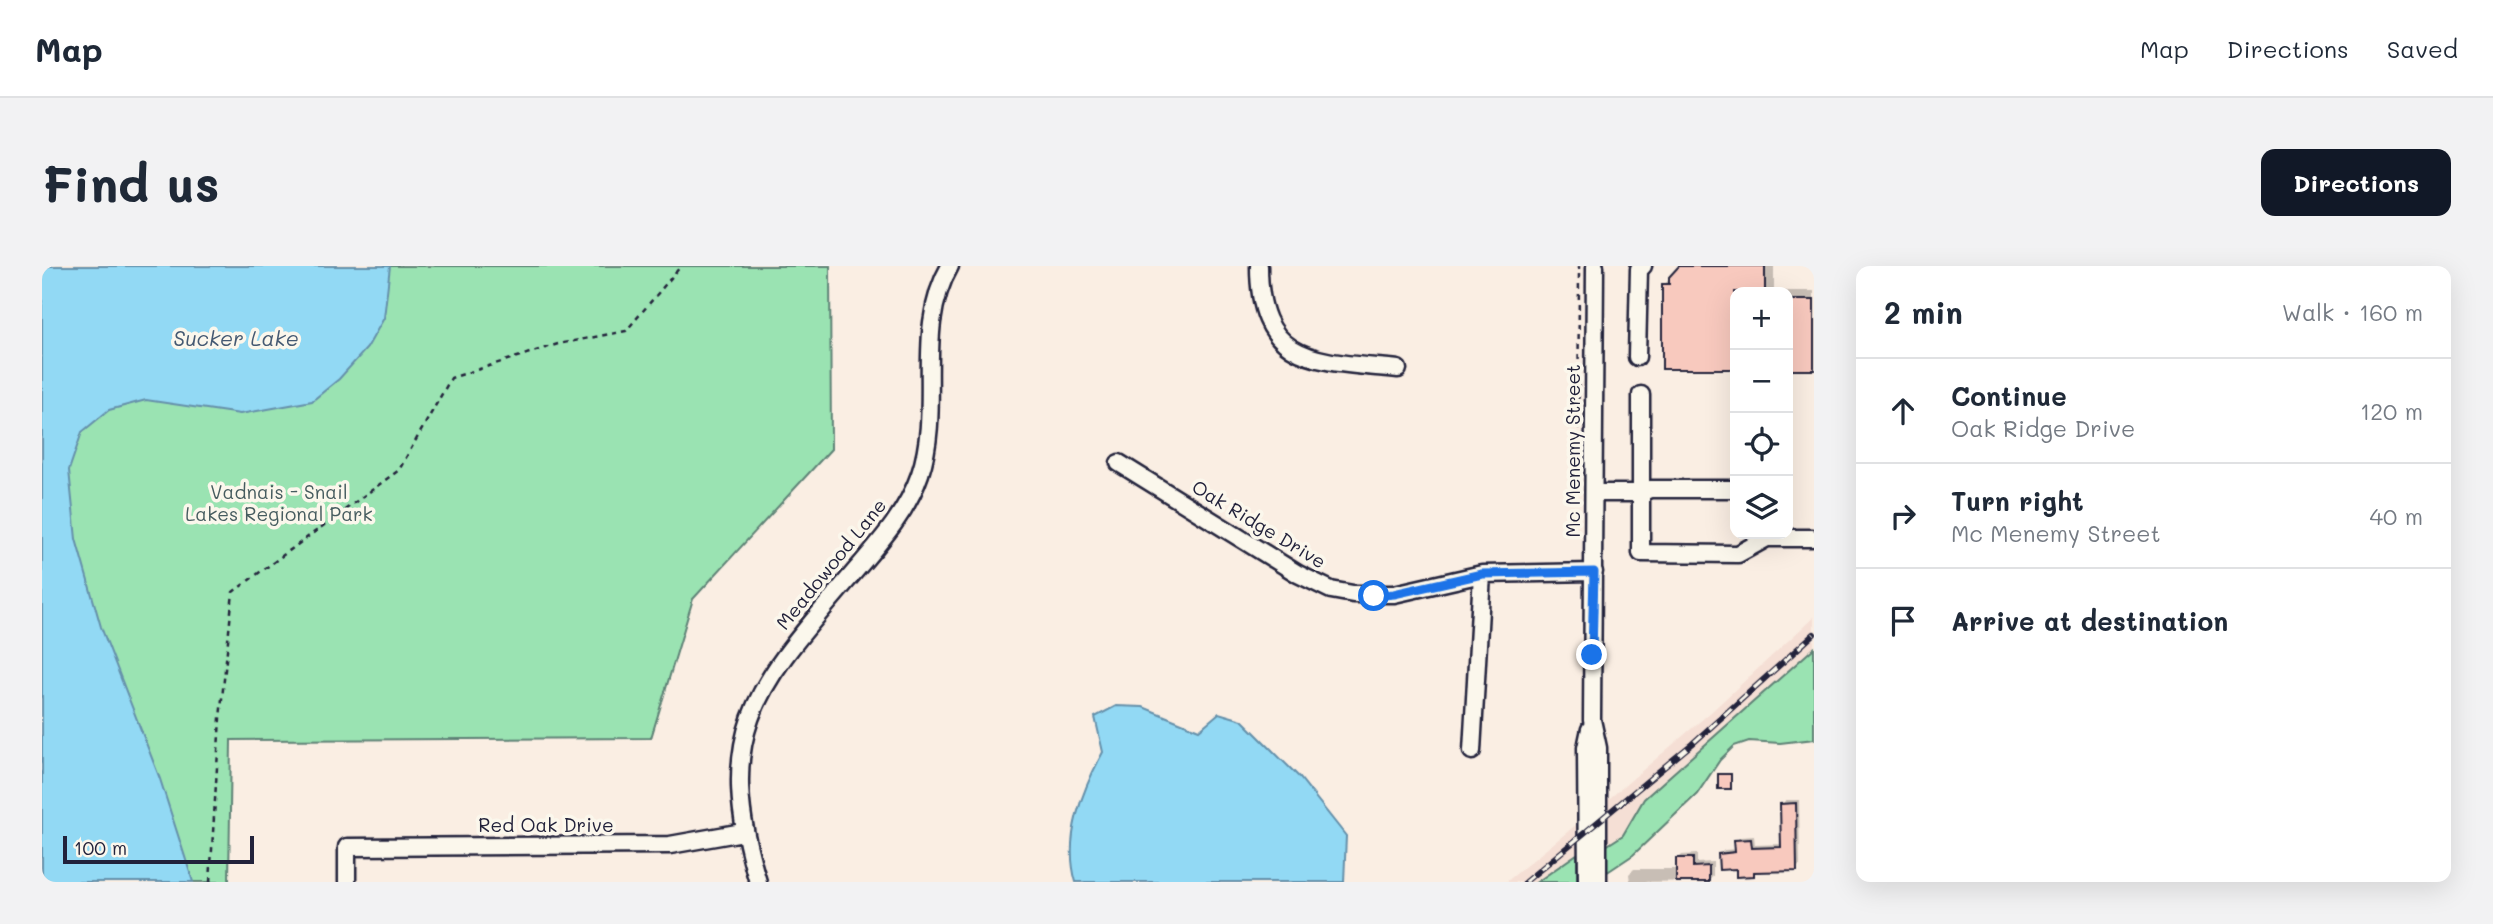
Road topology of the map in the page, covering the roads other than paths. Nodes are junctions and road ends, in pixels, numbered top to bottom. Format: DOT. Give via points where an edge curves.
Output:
graph roads {
  1 [pos="950,266"];
  2 [pos="1259,266"];
  3 [pos="1595,266"];
  4 [pos="1643,266"];
  5 [pos="1637,357"];
  6 [pos="1398,369"];
  7 [pos="1641,395"];
  8 [pos="1119,463"];
  9 [pos="1730,489"];
  10 [pos="1594,493"];
  11 [pos="1641,494"];
  12 [pos="1812,538"];
  13 [pos="1594,572"];
  14 [pos="1482,574"];
  15 [pos="1592,720"];
  16 [pos="1472,751"];
  17 [pos="743,832"];
  18 [pos="347,882"];
  19 [pos="758,882"];
  20 [pos="1587,882"];
  21 [pos="1598,882"];
  1 -- 17 [label="street, Meadowood Lane" via="932,316 930,424 920,473 900,517 789,649 761,691 740,758"];
  2 -- 6 [label="street" via="1262,308 1288,346 1315,360"];
  3 -- 10 [label="street, Mc Menemy Street"];
  4 -- 5 [label="street" via="1639,269"];
  7 -- 11 [label="street"];
  8 -- 14 [label="street, Oak Ridge Drive" via="1298,575 1331,590 1394,594"];
  9 -- 11 [label="street" via="1650,489"];
  10 -- 11 [label="street"];
  10 -- 13 [label="street, Mc Menemy Street"];
  11 -- 12 [label="street" via="1641,553 1738,554 1767,538"];
  13 -- 14 [label="street, Oak Ridge Drive"];
  13 -- 15 [label="street, Mc Menemy Street"];
  14 -- 16 [label="street"];
  15 -- 20 [label="street" via="1586,748"];
  15 -- 21 [label="street" via="1598,748"];
  17 -- 18 [label="street, Red Oak Drive" via="670,845 348,847"];
  17 -- 19 [label="street, Meadowood Lane"];
}
